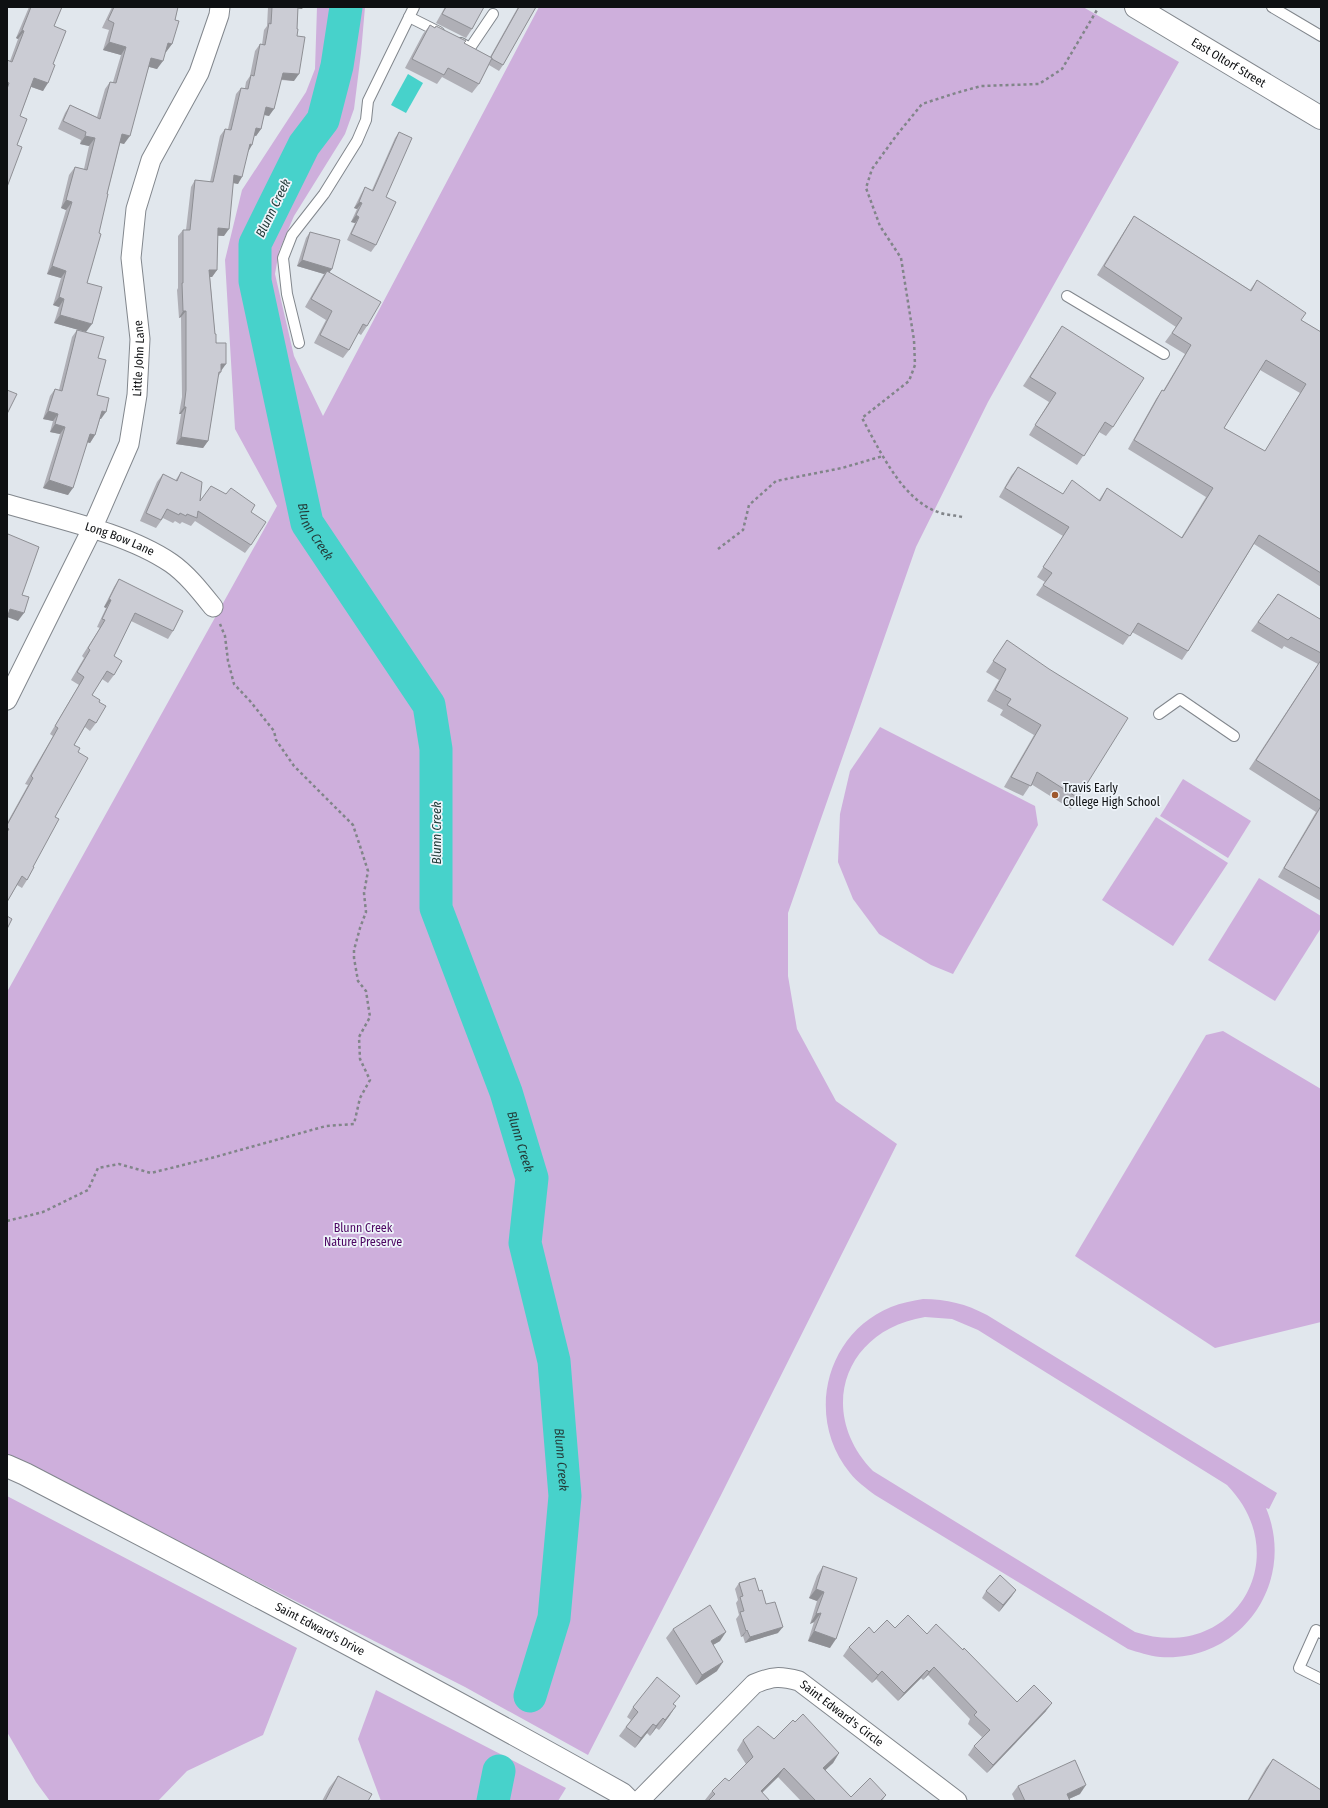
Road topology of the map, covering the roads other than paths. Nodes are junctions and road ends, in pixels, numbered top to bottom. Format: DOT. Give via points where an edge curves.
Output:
graph roads {
  1 [pos="220,7"];
  2 [pos="414,7"];
  3 [pos="1136,7"];
  4 [pos="1272,7"];
  5 [pos="493,14"];
  6 [pos="409,17"];
  7 [pos="1321,36"];
  8 [pos="1321,118"];
  9 [pos="1068,296"];
  10 [pos="299,343"];
  11 [pos="1164,354"];
  12 [pos="7,504"];
  13 [pos="92,529"];
  14 [pos="213,607"];
  15 [pos="7,700"];
  16 [pos="1159,714"];
  17 [pos="1234,736"];
  18 [pos="7,1466"];
  19 [pos="1321,1633"];
  20 [pos="1321,1679"];
  21 [pos="629,1801"];
  22 [pos="639,1801"];
  23 [pos="957,1801"];
  1 -- 13 [label="street, Little John Lane" via="199,73 151,160 136,208 131,258 140,339 137,395 129,444"];
  2 -- 6 [label="lane"];
  3 -- 8 [label="street, East Oltorf Street"];
  4 -- 7 [label="lane"];
  5 -- 6 [label="lane" via="470,48"];
  6 -- 10 [label="lane" via="368,102 366,120 357,141 324,194 292,235 283,258 287,294"];
  9 -- 11 [label="lane"];
  12 -- 13 [label="street, Long Bow Lane"];
  13 -- 14 [label="street, Long Bow Lane" via="142,547 172,563 199,589"];
  13 -- 15 [label="street, Little John Lane"];
  16 -- 17 [label="lane" via="1180,699"];
  18 -- 21 [label="street, Saint Edward's Drive" via="362,1651 523,1738 622,1794"];
  19 -- 20 [label="lane" via="1316,1630 1299,1668"];
  22 -- 23 [label="street, Saint Edward's Circle" via="754,1684 781,1676 799,1681"];
}
